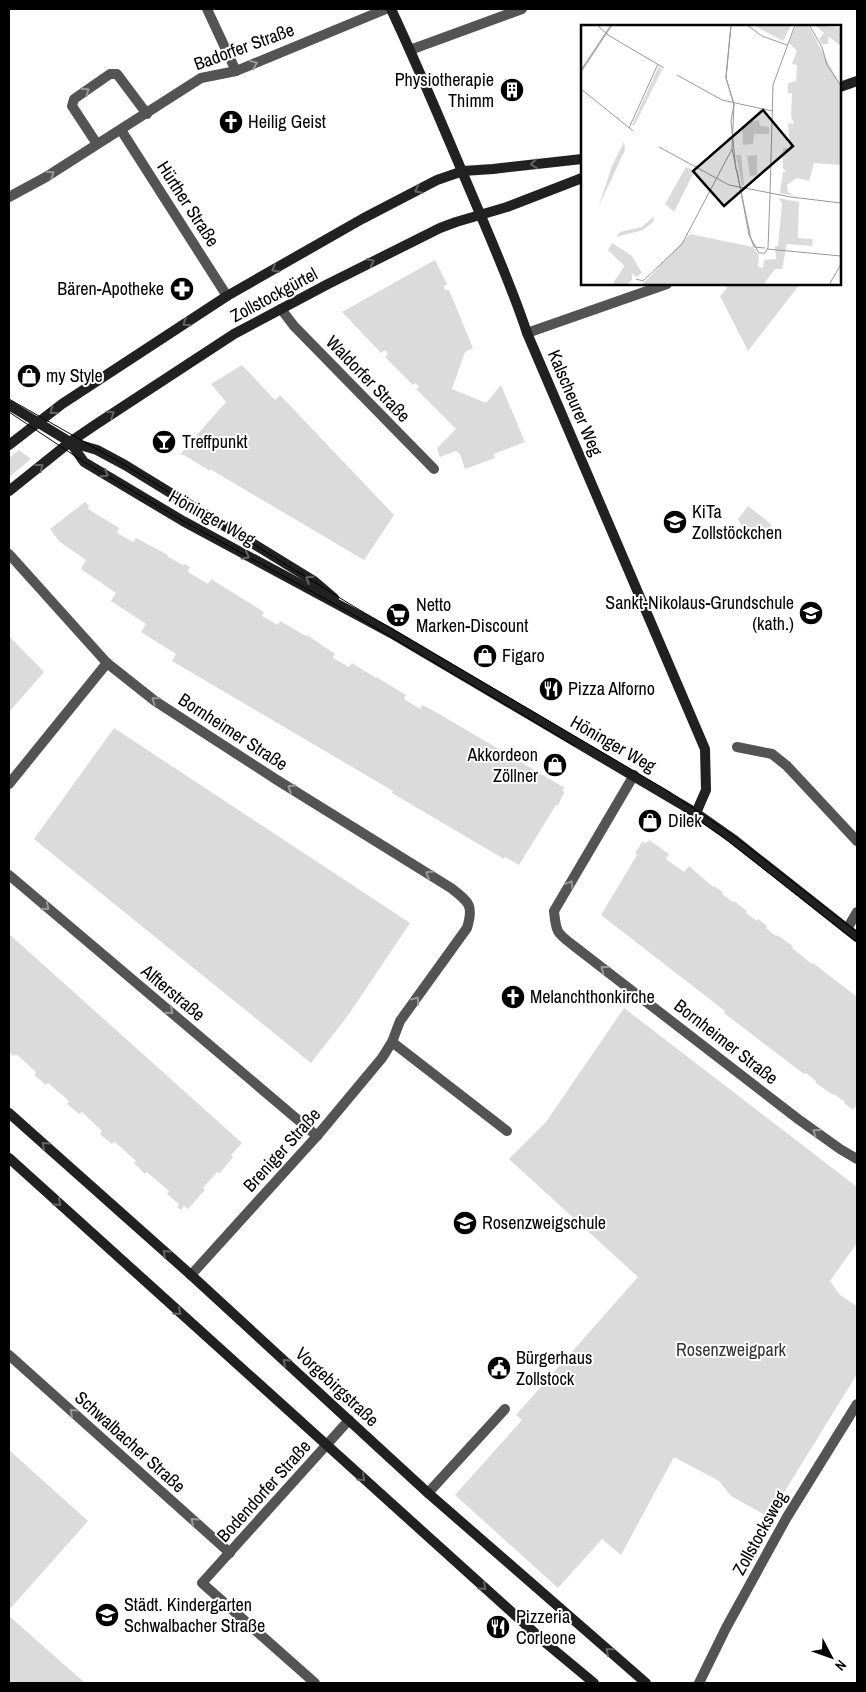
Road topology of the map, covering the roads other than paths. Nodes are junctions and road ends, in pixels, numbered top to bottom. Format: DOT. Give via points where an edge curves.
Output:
graph roads {
  1 [pos="207,9"];
  2 [pos="386,9"];
  3 [pos="391,9"];
  4 [pos="522,9"];
  5 [pos="410,50"];
  6 [pos="236,71"];
  7 [pos="857,81"];
  8 [pos="841,87"];
  9 [pos="146,114"];
  10 [pos="121,130"];
  11 [pos="97,144"];
  12 [pos="581,159"];
  13 [pos="462,171"];
  14 [pos="581,178"];
  15 [pos="9,197"];
  16 [pos="481,216"];
  17 [pos="664,285"];
  18 [pos="227,296"];
  19 [pos="281,309"];
  20 [pos="527,333"];
  21 [pos="9,405"];
  22 [pos="37,423"];
  23 [pos="70,442"];
  24 [pos="9,445"];
  25 [pos="434,469"];
  26 [pos="9,491"];
  27 [pos="9,554"];
  28 [pos="347,609"];
  29 [pos="107,663"];
  30 [pos="737,747"];
  31 [pos="634,775"];
  32 [pos="9,784"];
  33 [pos="696,813"];
  34 [pos="857,841"];
  35 [pos="9,875"];
  36 [pos="469,902"];
  37 [pos="857,912"];
  38 [pos="847,929"];
  39 [pos="857,937"];
  40 [pos="392,1042"];
  41 [pos="9,1113"];
  42 [pos="507,1131"];
  43 [pos="317,1136"];
  44 [pos="9,1158"];
  45 [pos="857,1158"];
  46 [pos="191,1275"];
  47 [pos="9,1355"];
  48 [pos="856,1407"];
  49 [pos="505,1409"];
  50 [pos="349,1420"];
  51 [pos="326,1446"];
  52 [pos="428,1493"];
  53 [pos="230,1553"];
  54 [pos="316,1683"];
  55 [pos="594,1683"];
  56 [pos="646,1683"];
  57 [pos="699,1683"];
  1 -- 6 [label="street"];
  6 -- 2 [label="street, Badorfer Straße, one-way"];
  3 -- 5 [label="main road, Kalscheurer Weg"];
  4 -- 5 [label="street"];
  5 -- 13 [label="main road, Kalscheurer Weg"];
  6 -- 9 [label="street, Badorfer Straße" via="201,78"];
  7 -- 8 [label="main road"];
  9 -- 10 [label="street, Badorfer Straße"];
  11 -- 9 [label="street, one-way" via="72,106 74,99 110,74 117,74"];
  10 -- 11 [label="street, Badorfer Straße"];
  10 -- 18 [label="street, Hürther Straße"];
  15 -- 11 [label="street, Badorfer Straße, one-way"];
  12 -- 13 [label="main road, Zollstockgürtel, one-way"];
  13 -- 16 [label="main road, Kalscheurer Weg"];
  13 -- 18 [label="main road, Zollstockgürtel, one-way" via="437,180 362,219"];
  14 -- 16 [label="main road, Zollstockgürtel"];
  19 -- 16 [label="main road, Zollstockgürtel, one-way" via="440,228"];
  16 -- 20 [label="main road, Kalscheurer Weg"];
  17 -- 20 [label="street"];
  18 -- 22 [label="main road, Zollstockgürtel, one-way"];
  23 -- 19 [label="main road, Zollstockgürtel, one-way" via="186,364"];
  19 -- 25 [label="street, Waldorfer Straße"];
  20 -- 33 [label="main road, Kalscheurer Weg" via="705,749 706,790"];
  21 -- 22 [label="main road, Höninger Weg"];
  22 -- 23 [label="main road, Höninger Weg"];
  22 -- 24 [label="main road, Zollstockgürtel"];
  26 -- 23 [label="main road, Zollstockgürtel, one-way"];
  28 -- 23 [label="main road, Höninger Weg, one-way" via="314,581 125,465 97,450"];
  23 -- 28 [label="main road, Höninger Weg, one-way" via="84,462 97,470 183,521"];
  27 -- 29 [label="street, Bornheimer Straße"];
  28 -- 31 [label="main road, Höninger Weg"];
  29 -- 32 [label="street"];
  36 -- 29 [label="street, Bornheimer Straße, one-way" via="452,888 155,701"];
  30 -- 34 [label="street" via="772,754 785,764"];
  31 -- 33 [label="main road, Höninger Weg"];
  45 -- 31 [label="street, Bornheimer Straße, one-way" via="798,1119 555,928 554,911"];
  33 -- 38 [label="main road, Höninger Weg"];
  35 -- 43 [label="street, Alfterstraße, one-way"];
  40 -- 36 [label="street, Breniger Straße, one-way" via="400,1022 467,928 471,914"];
  37 -- 38 [label="street"];
  38 -- 39 [label="main road, Höninger Weg"];
  40 -- 42 [label="street"];
  40 -- 43 [label="street, Breniger Straße"];
  46 -- 41 [label="main road, Vorgebirgstraße, one-way"];
  43 -- 46 [label="street, Breniger Straße"];
  44 -- 51 [label="main road, one-way"];
  50 -- 46 [label="main road, Vorgebirgstraße, one-way"];
  53 -- 47 [label="street, Schwalbacher Straße, one-way"];
  48 -- 57 [label="street, Zollstocksweg" via="787,1517"];
  49 -- 52 [label="street"];
  50 -- 51 [label="street, Bodendorfer Straße"];
  50 -- 52 [label="main road, Vorgebirgstraße"];
  51 -- 53 [label="street, Bodendorfer Straße"];
  51 -- 55 [label="main road, one-way"];
  56 -- 52 [label="main road, Vorgebirgstraße, one-way"];
  53 -- 54 [label="street, Bodendorfer Straße" via="202,1583"];
}
